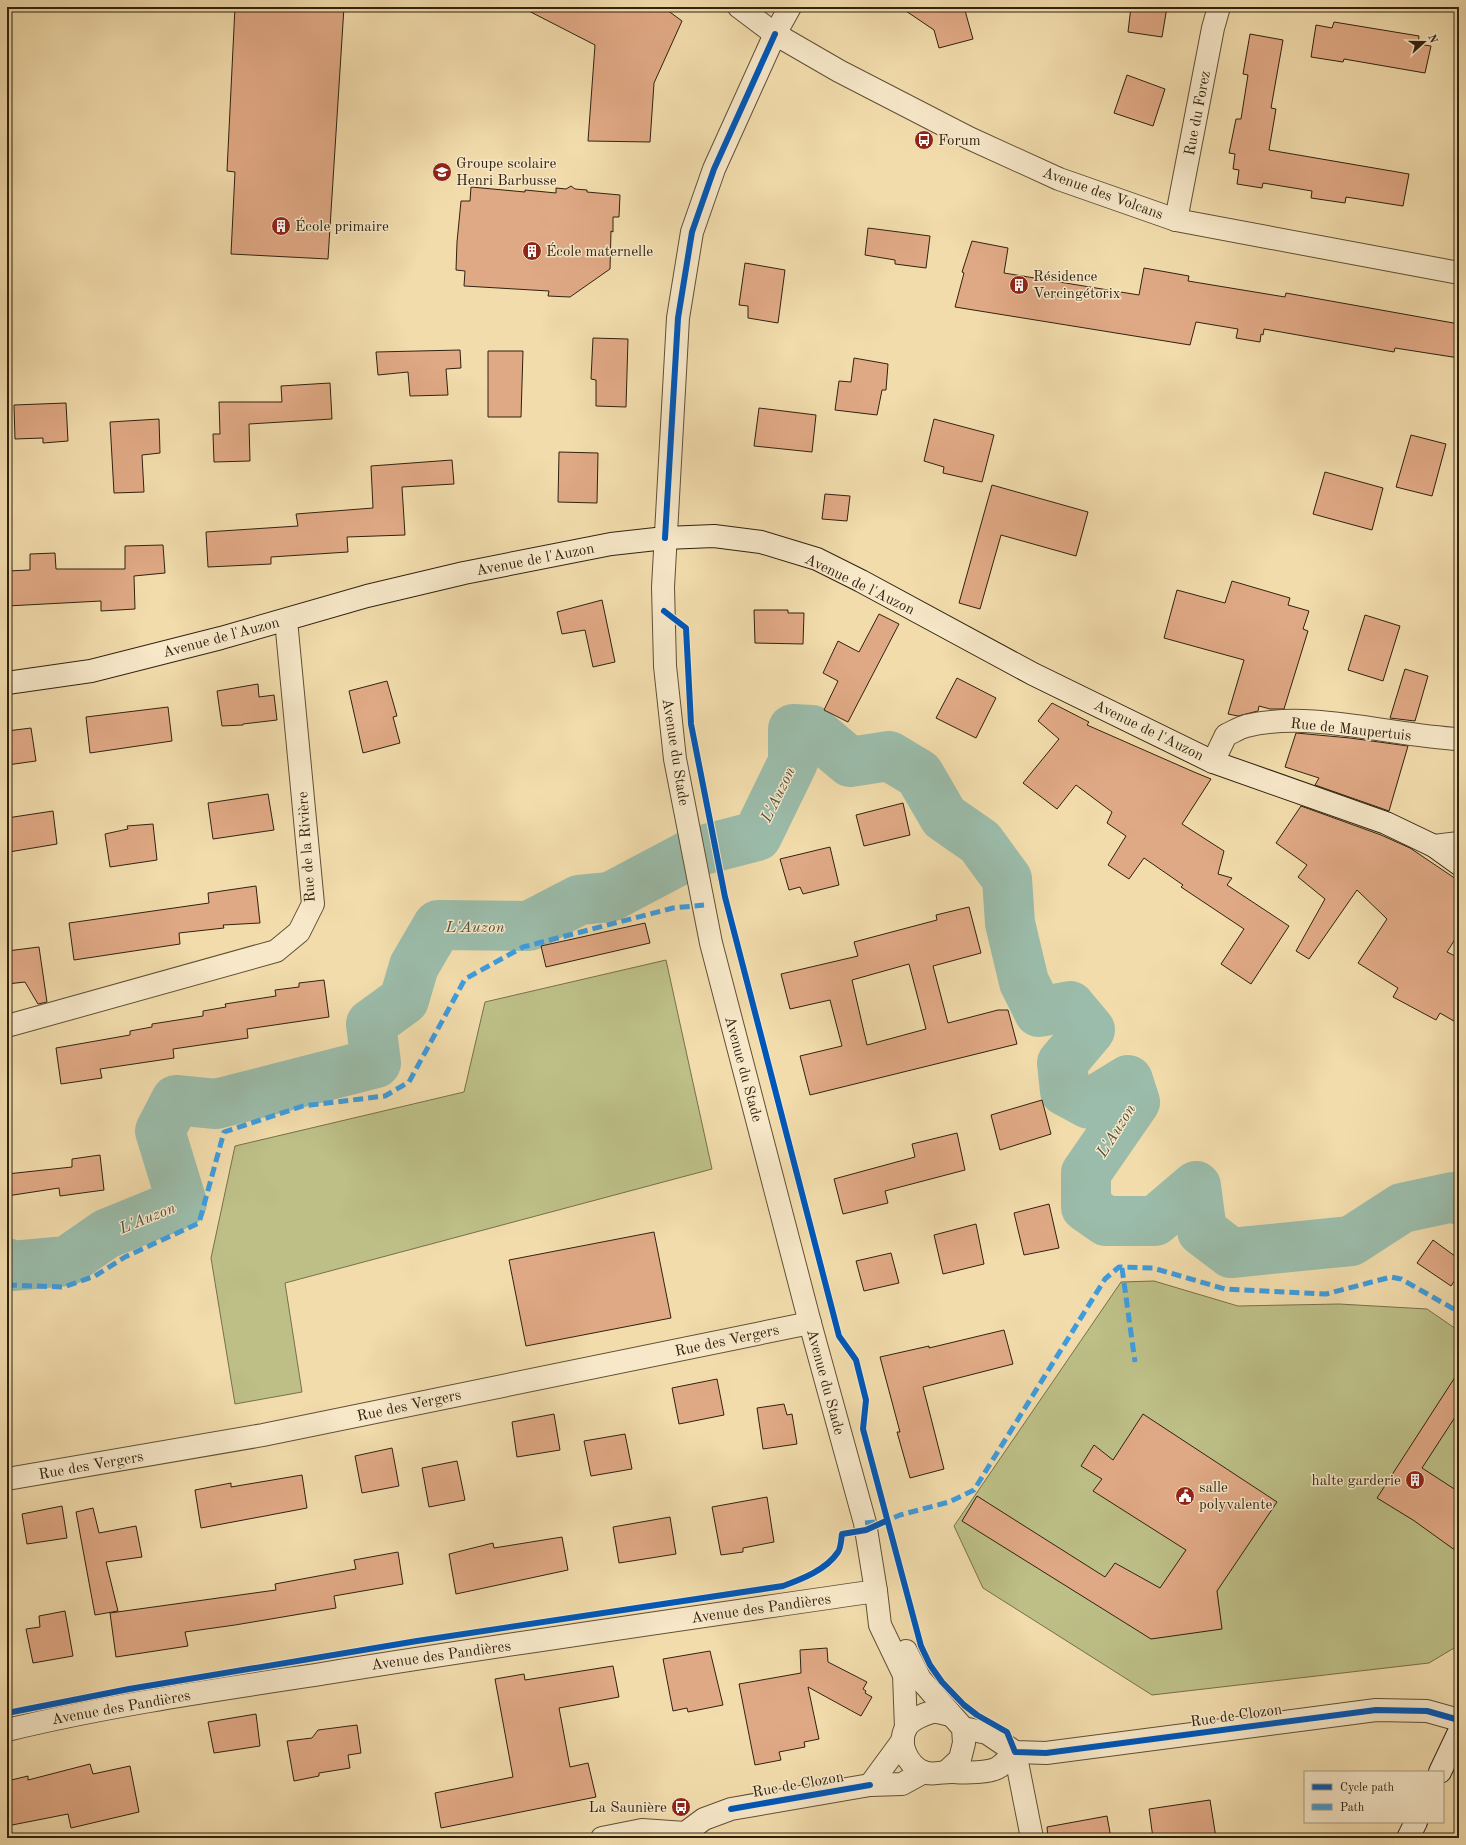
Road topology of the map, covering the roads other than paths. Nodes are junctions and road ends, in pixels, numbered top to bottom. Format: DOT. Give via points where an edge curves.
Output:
graph roads {
  1 [pos="739,7"];
  2 [pos="790,7"];
  3 [pos="1219,7"];
  4 [pos="775,34"];
  5 [pos="1176,220"];
  6 [pos="1459,273"];
  7 [pos="665,538"];
  8 [pos="286,620"];
  9 [pos="7,683"];
  10 [pos="1459,739"];
  11 [pos="1213,762"];
  12 [pos="1459,843"];
  13 [pos="1434,846"];
  14 [pos="1459,864"];
  15 [pos="7,1026"];
  16 [pos="810,1323"];
  17 [pos="7,1479"];
  18 [pos="876,1591"];
  19 [pos="1459,1720"];
  20 [pos="956,1721"];
  21 [pos="7,1730"];
  22 [pos="1459,1732"];
  23 [pos="905,1734"];
  24 [pos="1015,1752"];
  25 [pos="1440,1771"];
  26 [pos="924,1772"];
  27 [pos="946,1772"];
  28 [pos="870,1785"];
  29 [pos="1416,1823"];
  30 [pos="684,1835"];
  31 [pos="602,1838"];
  32 [pos="1032,1838"];
  33 [pos="1408,1838"];
  1 -- 4 [label="street, Avenue des Volcans"];
  2 -- 4 [label="street, Avenue du Stade"];
  3 -- 5 [label="street, Rue du Forez"];
  4 -- 5 [label="street, Avenue des Volcans" via="839,71 969,138 1059,179"];
  4 -- 7 [label="street, Avenue du Stade" via="714,169 692,232 678,318"];
  5 -- 6 [label="street, Avenue des Volcans"];
  7 -- 8 [label="street, Avenue de l'Auzon" via="611,544 464,573 367,596"];
  7 -- 11 [label="street, Avenue de l'Auzon" via="714,536 761,542 817,559 861,580 1033,674"];
  7 -- 16 [label="street, Avenue du Stade" via="665,666 675,759 711,943"];
  8 -- 9 [label="street, Avenue de l'Auzon" via="90,671"];
  8 -- 15 [label="street, Rue de la Rivière" via="313,904 298,932 276,951"];
  10 -- 11 [label="street, Rue de Maupertuis" via="1432,738 1320,722 1290,721 1245,727 1226,735"];
  11 -- 13 [label="street, Avenue de l'Auzon" via="1386,823"];
  12 -- 13 [label="street"];
  13 -- 14 [label="street, Avenue de l'Auzon"];
  16 -- 17 [label="street, Rue des Vergers" via="263,1435"];
  16 -- 18 [label="street, Avenue du Stade" via="865,1523"];
  18 -- 20 [label="street, Avenue du Stade" via="920,1679"];
  18 -- 21 [label="street, Avenue des Pandières" via="158,1699 45,1720"];
  18 -- 23 [label="street, Avenue du Stade" via="880,1625 904,1675"];
  19 -- 24 [label="street, Rue de Clozon" via="1427,1711 1376,1710 1046,1753"];
  20 -- 23 [label="street" via="933,1711 915,1719"];
  20 -- 24 [label="street" via="987,1733"];
  20 -- 27 [label="street" via="964,1743 960,1759"];
  22 -- 25 [label="street"];
  23 -- 26 [label="street" via="905,1753 911,1764"];
  23 -- 28 [label="street"];
  24 -- 27 [label="street" via="998,1768 968,1773"];
  24 -- 32 [label="street"];
  26 -- 27 [label="street"];
  26 -- 28 [label="street, Rue de Clozon" via="902,1784"];
  28 -- 30 [label="street, Rue de Clozon" via="731,1809 704,1819"];
  29 -- 33 [label="street"];
  30 -- 31 [label="street, Rue de Clozon" via="642,1830"];
}
